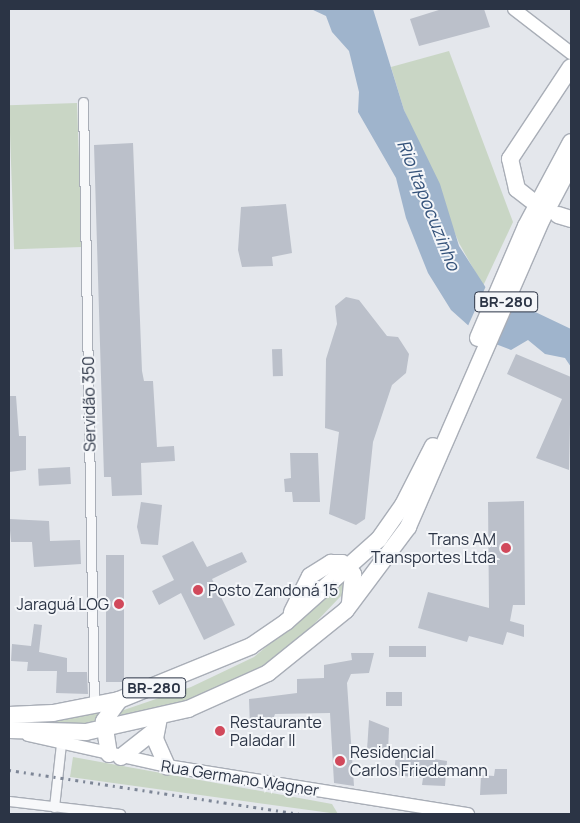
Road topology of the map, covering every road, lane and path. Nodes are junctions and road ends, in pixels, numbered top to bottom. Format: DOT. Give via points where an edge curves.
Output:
graph roads {
  1 [pos="514,9"];
  2 [pos="571,53"];
  3 [pos="570,72"];
  4 [pos="83,102"];
  5 [pos="571,142"];
  6 [pos="571,164"];
  7 [pos="531,200"];
  8 [pos="523,249"];
  9 [pos="479,350"];
  10 [pos="349,567"];
  11 [pos="346,610"];
  12 [pos="119,700"];
  13 [pos="94,706"];
  14 [pos="9,715"];
  15 [pos="156,724"];
  16 [pos="107,729"];
  17 [pos="11,730"];
  18 [pos="61,744"];
  19 [pos="115,756"];
  20 [pos="167,766"];
  21 [pos="9,801"];
  22 [pos="54,807"];
  23 [pos="120,814"];
  24 [pos="468,814"];
  1 -- 2 [label="street"];
  3 -- 7 [label="highway" via="510,159 516,189"];
  4 -- 13 [label="street, Servidão 350"];
  5 -- 8 [label="highway, BR-280"];
  6 -- 8 [label="highway, BR-280"];
  8 -- 9 [label="highway, BR-280"];
  9 -- 10 [label="highway, BR-280" via="407,497 379,539"];
  9 -- 11 [label="highway, BR-280" via="408,527"];
  10 -- 11 [label="highway" via="355,588"];
  10 -- 12 [label="highway, BR-280" via="331,563 317,568 286,622 213,665"];
  11 -- 15 [label="highway, BR-280" via="268,673"];
  12 -- 13 [label="highway, BR-280"];
  12 -- 16 [label="highway" via="106,713"];
  13 -- 14 [label="highway, BR-280"];
  15 -- 16 [label="highway, BR-280"];
  15 -- 19 [label="highway"];
  15 -- 20 [label="highway" via="157,749"];
  16 -- 17 [label="highway, BR-280"];
  16 -- 19 [label="highway"];
  17 -- 18 [label="street, Rua Germano Wagner"];
  18 -- 19 [label="street, Rua Germano Wagner"];
  18 -- 22 [label="street"];
  19 -- 20 [label="street, Rua Germano Wagner"];
  20 -- 24 [label="street, Rua Germano Wagner"];
  21 -- 22 [label="street"];
  22 -- 23 [label="street"];
}
